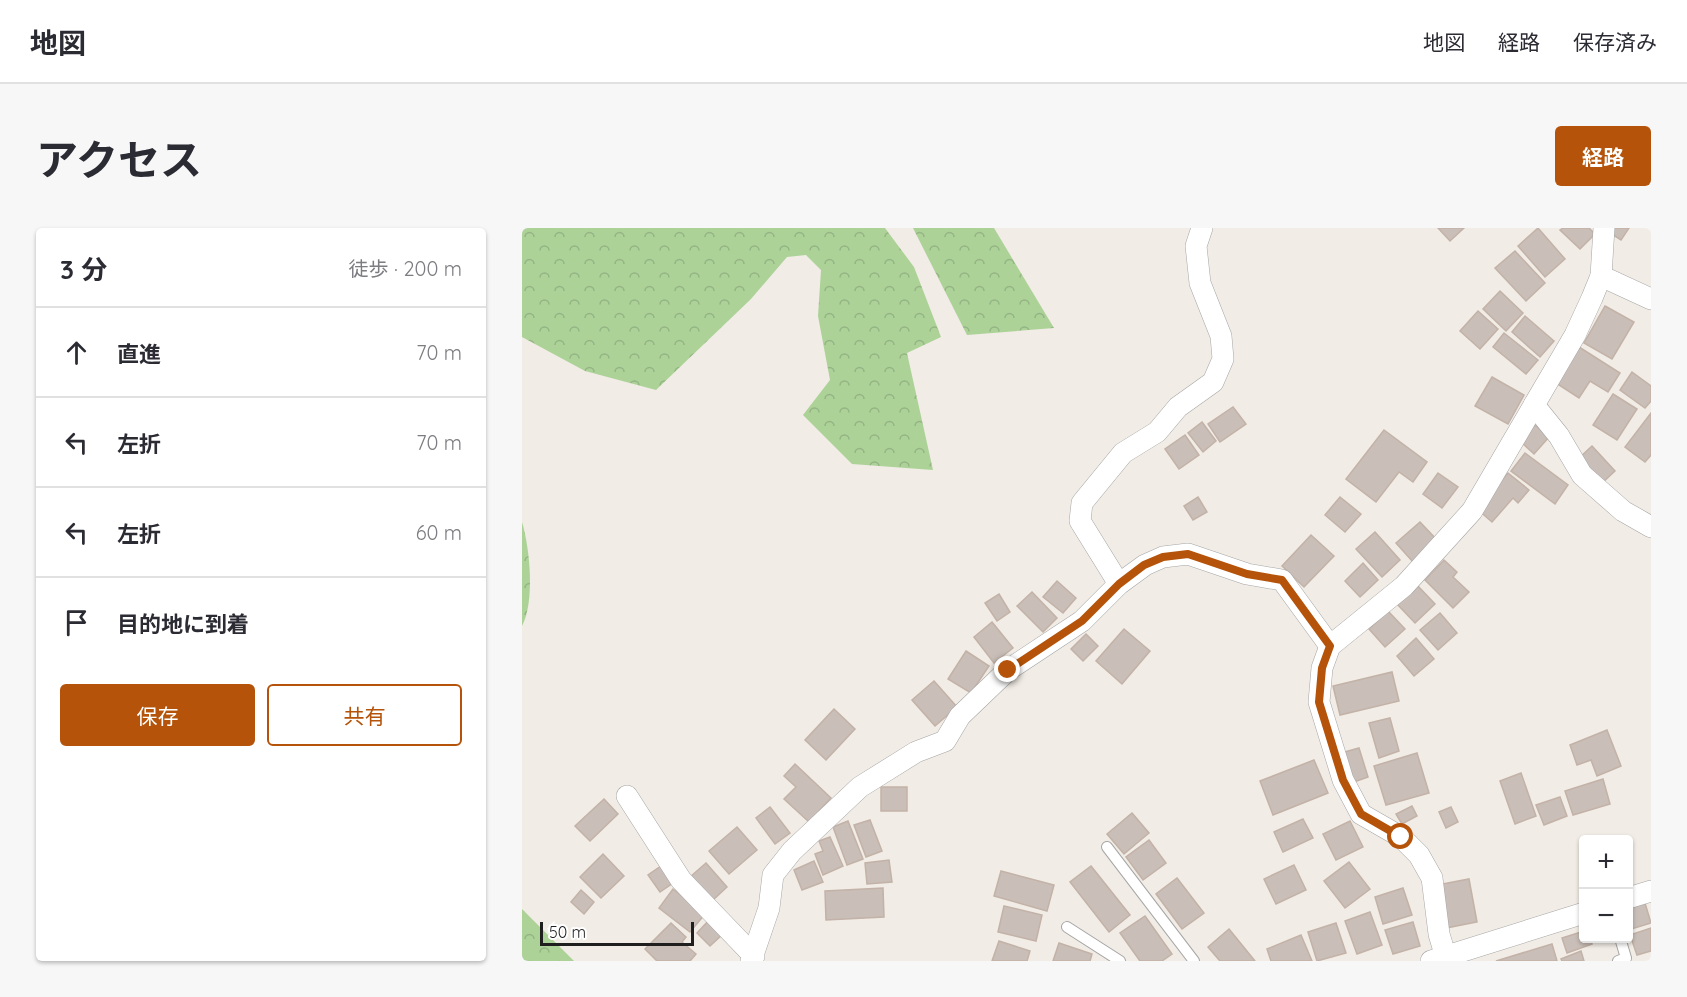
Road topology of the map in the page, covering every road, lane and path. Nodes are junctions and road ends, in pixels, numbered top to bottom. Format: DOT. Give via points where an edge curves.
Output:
graph roads {
  1 [pos="1202,228"];
  2 [pos="1604,228"];
  3 [pos="1600,276"];
  4 [pos="1651,298"];
  5 [pos="1534,405"];
  6 [pos="1651,527"];
  7 [pos="1119,584"];
  8 [pos="1330,646"];
  9 [pos="627,796"];
  10 [pos="1107,847"];
  11 [pos="1651,891"];
  12 [pos="1633,897"];
  13 [pos="1579,915"];
  14 [pos="1067,927"];
  15 [pos="1621,943"];
  16 [pos="752,959"];
  17 [pos="1442,960"];
  18 [pos="1120,961"];
  19 [pos="1194,961"];
  20 [pos="1618,961"];
  1 -- 7 [label="street" via="1196,246 1200,283 1221,336 1223,359 1213,382 1178,407 1157,432 1123,453 1082,502 1080,521"];
  2 -- 3 [label="street"];
  3 -- 4 [label="street"];
  3 -- 5 [label="street" via="1575,335"];
  5 -- 6 [label="street" via="1559,436 1582,475 1623,511"];
  5 -- 8 [label="street" via="1472,512 1404,586"];
  7 -- 8 [label="street" via="1144,565 1163,557 1188,554 1247,574 1282,580"];
  7 -- 16 [label="street" via="1082,621 1008,670 960,716 945,741 916,752 860,787 792,851 773,875 769,908"];
  8 -- 17 [label="street" via="1322,668 1319,702 1343,780 1361,814 1401,837 1419,855 1432,878"];
  9 -- 16 [label="street" via="681,880"];
  10 -- 19 [label="lane"];
  11 -- 12 [label="street"];
  13 -- 17 [label="street"];
  14 -- 18 [label="lane"];
  15 -- 20 [label="lane" via="1626,958"];
}
